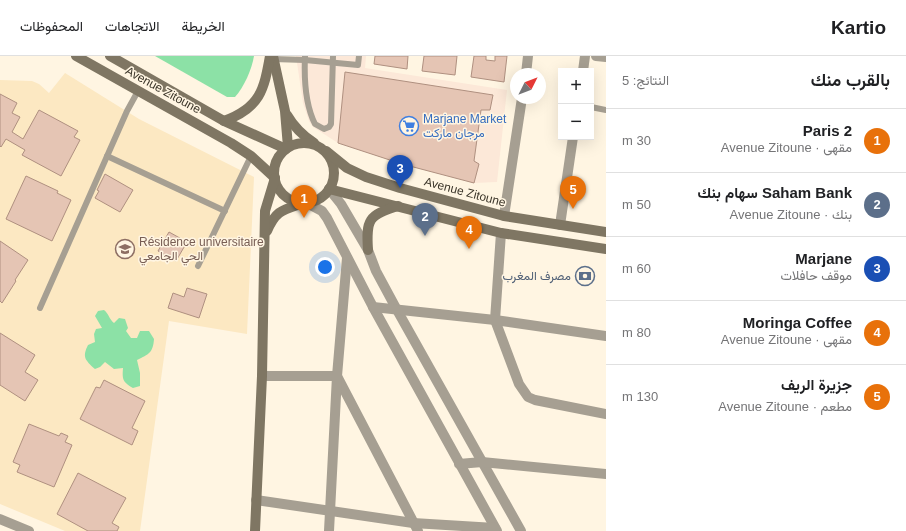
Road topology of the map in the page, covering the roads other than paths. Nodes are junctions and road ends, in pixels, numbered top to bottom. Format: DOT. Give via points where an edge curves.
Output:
graph roads {
  1 [pos="76,56"];
  2 [pos="110,56"];
  3 [pos="358,56"];
  4 [pos="528,56"];
  5 [pos="585,56"];
  6 [pos="596,56"];
  7 [pos="272,57"];
  8 [pos="606,57"];
  9 [pos="305,58"];
  10 [pos="333,59"];
  11 [pos="527,68"];
  12 [pos="583,68"];
  13 [pos="138,91"];
  14 [pos="521,104"];
  15 [pos="594,108"];
  16 [pos="606,110"];
  17 [pos="285,111"];
  18 [pos="224,120"];
  19 [pos="573,140"];
  20 [pos="287,148"];
  21 [pos="321,148"];
  22 [pos="107,156"];
  23 [pos="251,156"];
  24 [pos="275,178"];
  25 [pos="330,189"];
  26 [pos="305,203"];
  27 [pos="398,206"];
  28 [pos="225,211"];
  29 [pos="504,216"];
  30 [pos="560,225"];
  31 [pos="606,232"];
  32 [pos="502,233"];
  33 [pos="265,234"];
  34 [pos="606,249"];
  35 [pos="368,250"];
  36 [pos="347,258"];
  37 [pos="198,266"];
  38 [pos="373,307"];
  39 [pos="40,308"];
  40 [pos="397,310"];
  41 [pos="495,320"];
  42 [pos="606,336"];
  43 [pos="262,376"];
  44 [pos="337,376"];
  45 [pos="606,414"];
  46 [pos="482,462"];
  47 [pos="460,464"];
  48 [pos="606,474"];
  49 [pos="256,500"];
  50 [pos="329,511"];
  51 [pos="0,519"];
  52 [pos="416,527"];
  53 [pos="496,529"];
  54 [pos="29,531"];
  55 [pos="255,531"];
  56 [pos="329,531"];
  57 [pos="521,531"];
  1 -- 13 [label="main road, Avenue Zitoune"];
  2 -- 18 [label="main road, Avenue Zitoune"];
  3 -- 10 [label="lane" via="358,65"];
  4 -- 11 [label="street"];
  5 -- 12 [label="street"];
  6 -- 8 [label="street"];
  7 -- 9 [label="lane"];
  7 -- 17 [label="main road"];
  7 -- 18 [label="main road" via="265,81 255,101 237,116"];
  9 -- 10 [label="lane"];
  9 -- 10 [label="lane" via="309,111 315,124 324,128 331,124"];
  13 -- 22 [label="lane"];
  13 -- 23 [label="main road, Avenue Zitoune"];
  14 -- 29 [label="street"];
  15 -- 16 [label="lane"];
  17 -- 20 [label="main road"];
  17 -- 21 [label="main road, Avenue Zitoune" via="301,134"];
  18 -- 20 [label="main road, Avenue Zitoune"];
  19 -- 30 [label="street"];
  20 -- 21 [label="main road" via="298,143 307,143"];
  20 -- 24 [label="main road" via="276,162"];
  21 -- 25 [label="main road" via="332,162 334,174"];
  21 -- 29 [label="main road, Avenue Zitoune" via="347,168 380,182"];
  22 -- 28 [label="lane"];
  22 -- 39 [label="lane"];
  23 -- 24 [label="main road, Avenue Zitoune"];
  23 -- 28 [label="lane"];
  24 -- 26 [label="main road" via="284,195"];
  24 -- 33 [label="main road" via="265,211"];
  25 -- 26 [label="main road" via="320,198"];
  25 -- 27 [label="main road"];
  25 -- 35 [label="street"];
  26 -- 33 [label="main road" via="279,212 272,219"];
  26 -- 36 [label="street" via="322,211"];
  27 -- 32 [label="main road"];
  27 -- 35 [label="main road" via="381,211 371,219 367,232"];
  28 -- 37 [label="lane"];
  29 -- 30 [label="main road, Avenue Zitoune"];
  30 -- 31 [label="main road, Avenue Zitoune"];
  32 -- 34 [label="main road"];
  32 -- 41 [label="street"];
  33 -- 43 [label="main road"];
  35 -- 40 [label="street"];
  36 -- 38 [label="street"];
  36 -- 44 [label="street"];
  38 -- 40 [label="street"];
  38 -- 47 [label="street"];
  40 -- 41 [label="street"];
  40 -- 46 [label="street"];
  41 -- 42 [label="street"];
  41 -- 45 [label="street" via="519,384 528,397"];
  43 -- 44 [label="street"];
  43 -- 49 [label="main road"];
  44 -- 50 [label="street"];
  44 -- 52 [label="street"];
  46 -- 47 [label="street"];
  46 -- 48 [label="street"];
  46 -- 57 [label="street"];
  47 -- 53 [label="street"];
  49 -- 50 [label="street"];
  49 -- 55 [label="main road"];
  50 -- 52 [label="street"];
  50 -- 56 [label="street"];
  51 -- 54 [label="street"];
  52 -- 53 [label="street"];
}
